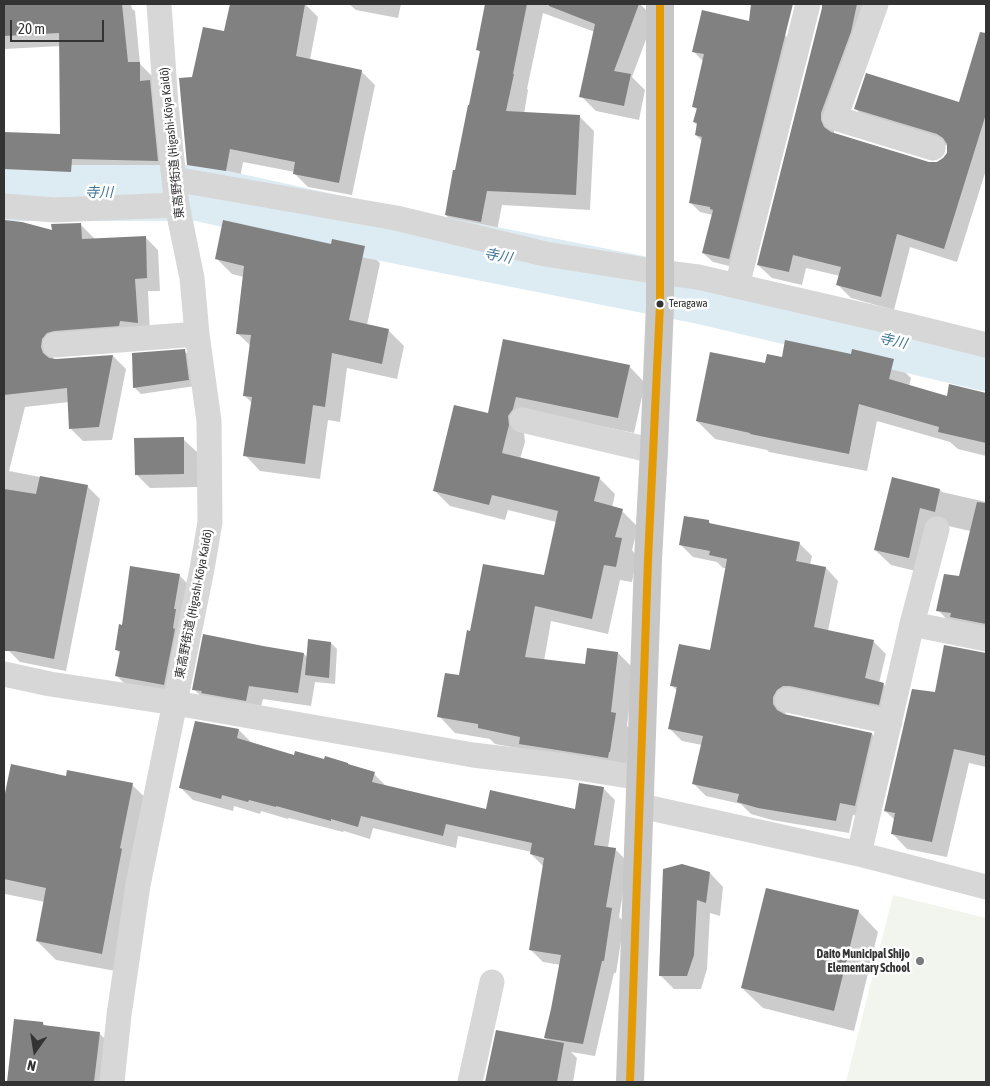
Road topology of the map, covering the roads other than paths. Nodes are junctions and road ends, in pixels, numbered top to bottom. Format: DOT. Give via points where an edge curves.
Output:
graph roads {
  1 [pos="159,4"];
  2 [pos="660,4"];
  3 [pos="808,4"];
  4 [pos="876,4"];
  5 [pos="933,148"];
  6 [pos="174,179"];
  7 [pos="177,205"];
  8 [pos="4,206"];
  9 [pos="660,272"];
  10 [pos="737,286"];
  11 [pos="197,334"];
  12 [pos="55,345"];
  13 [pos="986,345"];
  14 [pos="522,420"];
  15 [pos="654,451"];
  16 [pos="937,529"];
  17 [pos="912,624"];
  18 [pos="986,639"];
  19 [pos="4,674"];
  20 [pos="787,700"];
  21 [pos="175,703"];
  22 [pos="890,722"];
  23 [pos="641,778"];
  24 [pos="641,806"];
  25 [pos="859,854"];
  26 [pos="986,887"];
  27 [pos="492,982"];
  28 [pos="112,1082"];
  29 [pos="470,1082"];
  30 [pos="630,1082"];
  1 -- 6 [label="street, 東高野街道 (Higashi-Kōya Kaidō)"];
  2 -- 9 [label="highway"];
  3 -- 10 [label="street"];
  4 -- 5 [label="street" via="835,118"];
  6 -- 7 [label="street, 東高野街道 (Higashi-Kōya Kaidō)"];
  6 -- 9 [label="street" via="396,218 545,254"];
  7 -- 8 [label="street" via="54,210"];
  7 -- 11 [label="street, 東高野街道 (Higashi-Kōya Kaidō)" via="192,278"];
  9 -- 10 [label="street"];
  9 -- 15 [label="highway"];
  10 -- 13 [label="street"];
  11 -- 12 [label="street"];
  11 -- 21 [label="street, 東高野街道 (Higashi-Kōya Kaidō)" via="209,421 210,522"];
  14 -- 15 [label="street"];
  15 -- 23 [label="highway"];
  16 -- 17 [label="street"];
  17 -- 18 [label="street"];
  17 -- 22 [label="street"];
  19 -- 21 [label="street"];
  20 -- 22 [label="street"];
  21 -- 23 [label="street" via="473,755"];
  21 -- 28 [label="street, 東高野街道 (Higashi-Kōya Kaidō)" via="138,885"];
  22 -- 25 [label="street"];
  23 -- 24 [label="highway"];
  24 -- 25 [label="street"];
  24 -- 30 [label="highway"];
  25 -- 26 [label="street"];
  27 -- 29 [label="street"];
}
